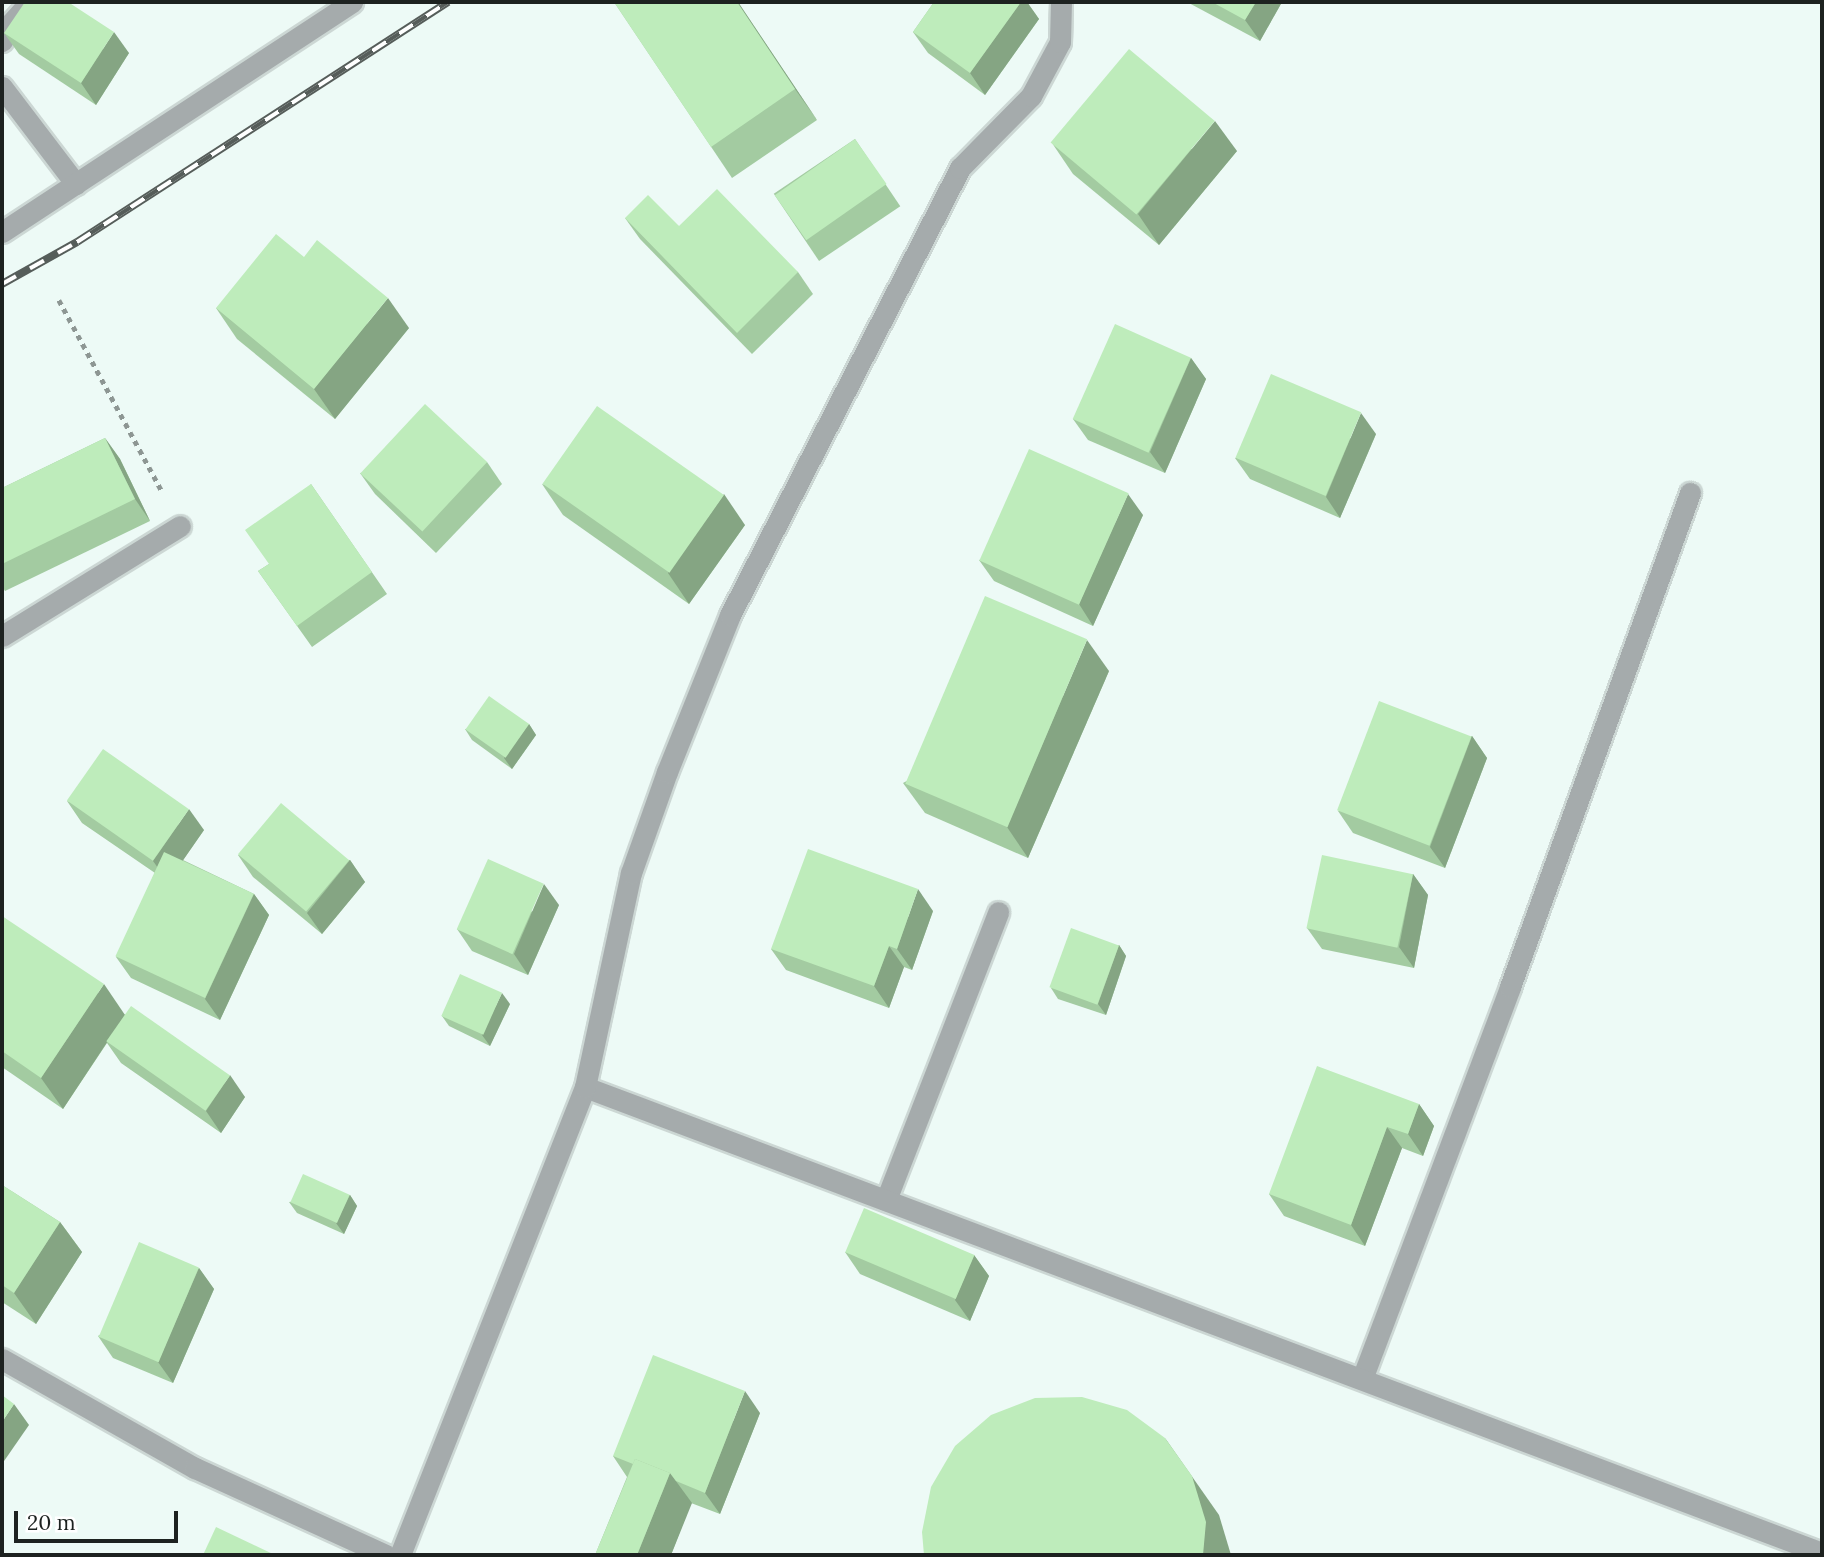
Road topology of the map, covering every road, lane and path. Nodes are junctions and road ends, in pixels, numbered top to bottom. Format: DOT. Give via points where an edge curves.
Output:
graph roads {
  1 [pos="30,2"];
  2 [pos="352,2"];
  3 [pos="1061,2"];
  4 [pos="2,41"];
  5 [pos="2,87"];
  6 [pos="76,184"];
  7 [pos="2,232"];
  8 [pos="59,300"];
  9 [pos="1690,493"];
  10 [pos="180,526"];
  11 [pos="2,636"];
  12 [pos="998,912"];
  13 [pos="585,1087"];
  14 [pos="886,1200"];
  15 [pos="2,1359"];
  16 [pos="1362,1379"];
  17 [pos="1822,1553"];
  18 [pos="386,1555"];
  19 [pos="400,1555"];
  1 -- 4 [label="street"];
  2 -- 6 [label="street"];
  3 -- 13 [label="street" via="1060,41 1031,96 960,168 730,615 631,873"];
  5 -- 6 [label="street"];
  6 -- 7 [label="street"];
  8 -- 10 [label="path"];
  9 -- 16 [label="street"];
  10 -- 11 [label="street"];
  12 -- 14 [label="street"];
  13 -- 14 [label="street"];
  13 -- 19 [label="street"];
  14 -- 16 [label="street"];
  15 -- 18 [label="street" via="195,1468"];
  16 -- 17 [label="street"];
}
